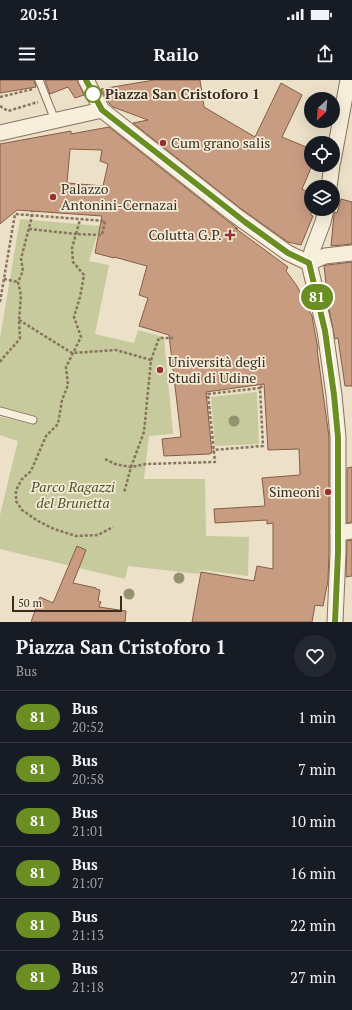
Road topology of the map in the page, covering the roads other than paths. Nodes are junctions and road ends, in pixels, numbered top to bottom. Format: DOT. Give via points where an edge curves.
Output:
graph roads {
  1 [pos="86,80"];
  2 [pos="348,80"];
  3 [pos="40,84"];
  4 [pos="102,110"];
  5 [pos="55,120"];
  6 [pos="0,133"];
  7 [pos="338,136"];
  8 [pos="324,216"];
  9 [pos="352,253"];
  10 [pos="309,263"];
  11 [pos="0,411"];
  12 [pos="33,420"];
  13 [pos="345,436"];
  14 [pos="345,532"];
  15 [pos="335,622"];
  1 -- 4 [label="street"];
  2 -- 7 [label="street"];
  3 -- 5 [label="lane"];
  4 -- 5 [label="street"];
  4 -- 10 [label="street" via="241,219 288,253"];
  5 -- 6 [label="street"];
  8 -- 10 [label="street"];
  9 -- 10 [label="street" via="325,256"];
  10 -- 13 [label="street" via="325,331 334,395"];
  11 -- 12 [label="lane"];
  13 -- 14 [label="street"];
  14 -- 15 [label="street"];
}
